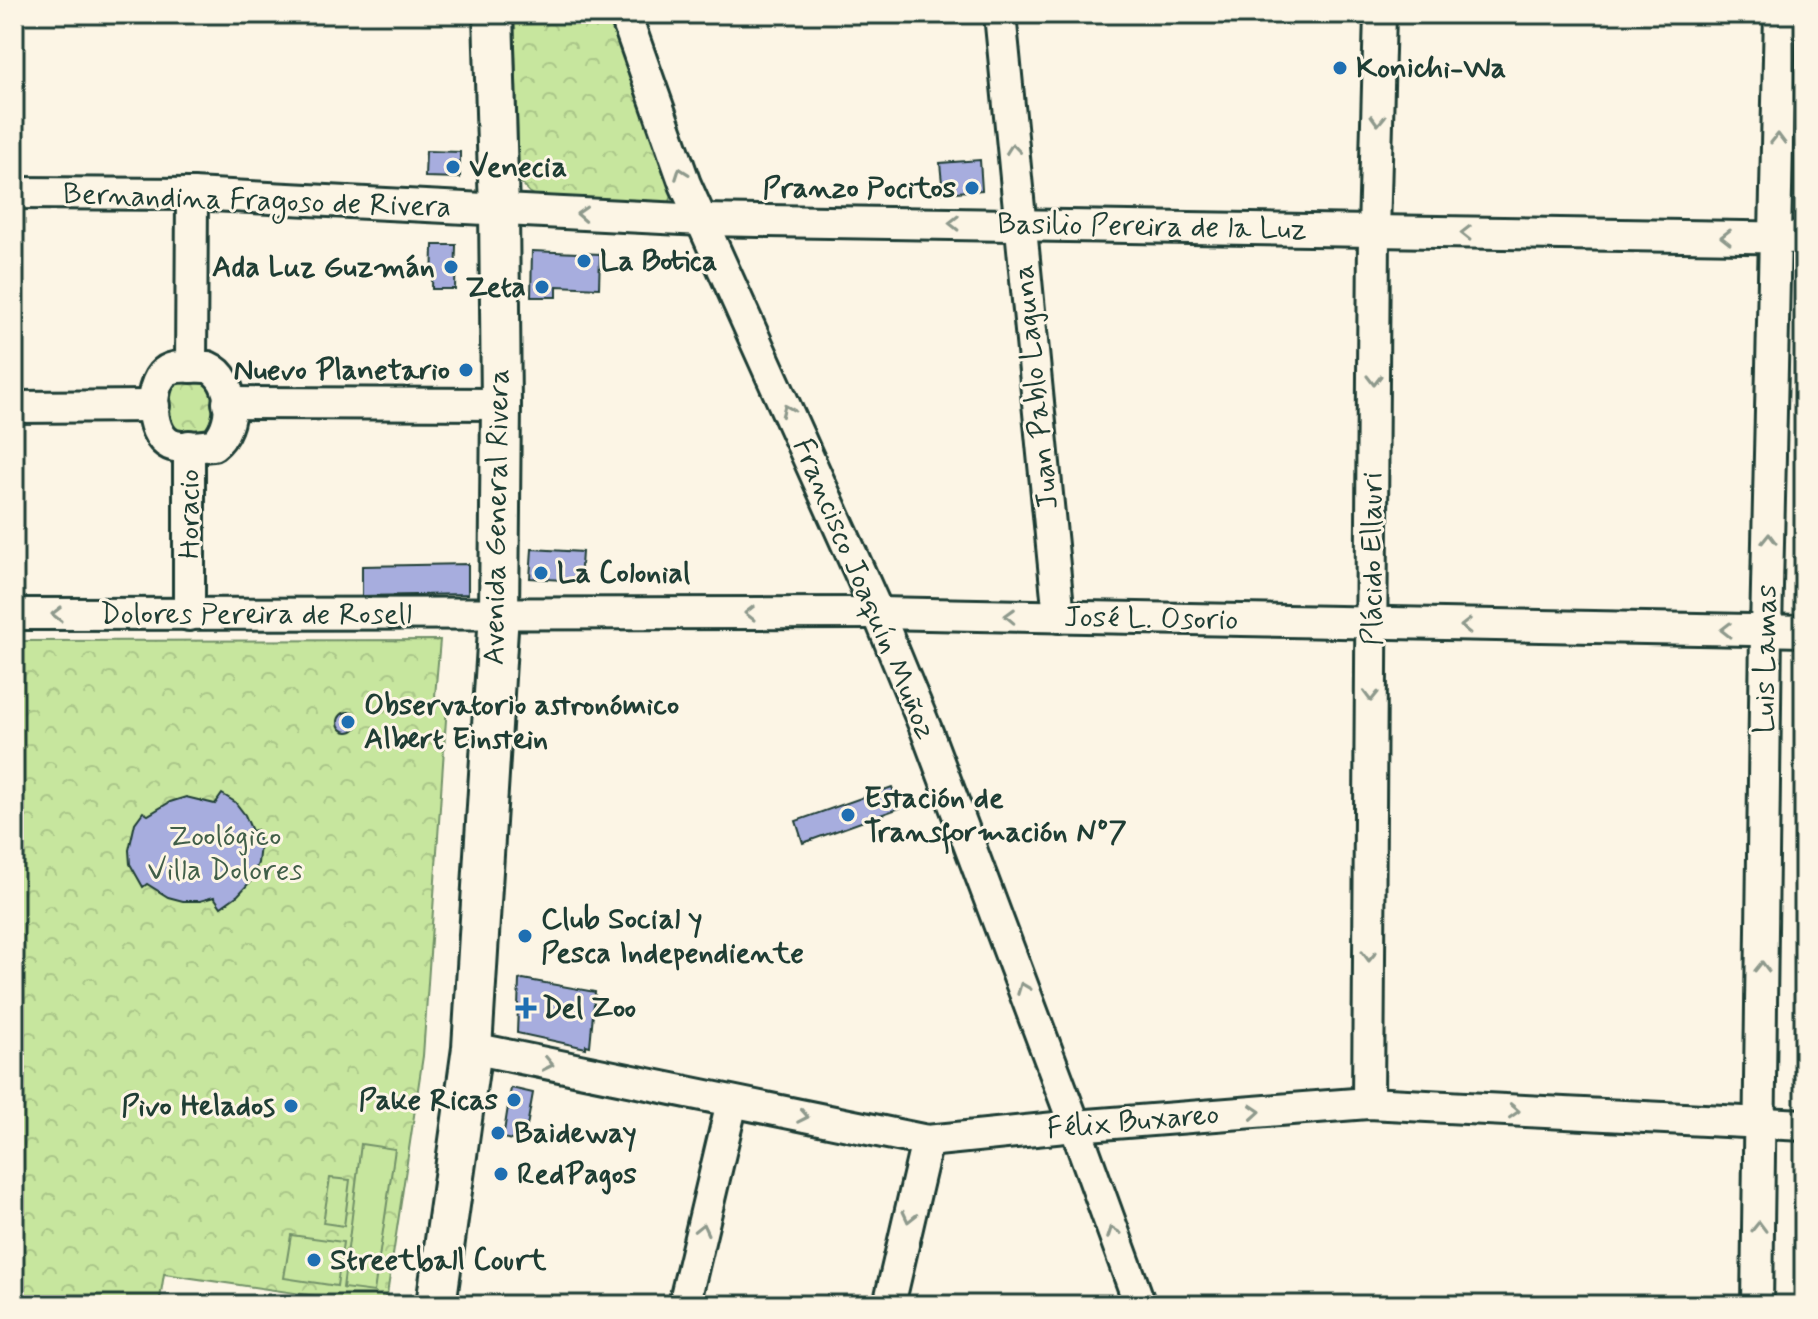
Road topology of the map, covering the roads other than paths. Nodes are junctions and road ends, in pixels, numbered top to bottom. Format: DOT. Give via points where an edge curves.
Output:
graph roads {
  1 [pos="493,14"];
  2 [pos="625,14"];
  3 [pos="1000,14"];
  4 [pos="1380,14"];
  5 [pos="1780,14"];
  6 [pos="14,193"];
  7 [pos="192,194"];
  8 [pos="499,210"];
  9 [pos="702,220"];
  10 [pos="1020,224"];
  11 [pos="1374,232"];
  12 [pos="1790,238"];
  13 [pos="191,367"];
  14 [pos="154,397"];
  15 [pos="228,404"];
  16 [pos="501,404"];
  17 [pos="14,407"];
  18 [pos="189,446"];
  19 [pos="499,613"];
  20 [pos="878,613"];
  21 [pos="14,614"];
  22 [pos="189,615"];
  23 [pos="1059,617"];
  24 [pos="1372,624"];
  25 [pos="1766,631"];
  26 [pos="1804,631"];
  27 [pos="472,1048"];
  28 [pos="732,1102"];
  29 [pos="1368,1103"];
  30 [pos="1761,1124"];
  31 [pos="1804,1125"];
  32 [pos="1075,1126"];
  33 [pos="927,1141"];
  34 [pos="436,1305"];
  35 [pos="684,1305"];
  36 [pos="889,1305"];
  37 [pos="1140,1305"];
  38 [pos="1757,1305"];
  1 -- 8 [label="main road, Avenida General Rivera"];
  9 -- 2 [label="street, Francisco Joaquín Muñoz, one-way"];
  10 -- 3 [label="street, Juan Pablo Laguna, one-way"];
  4 -- 11 [label="street, Plácido Ellauri, one-way"];
  12 -- 5 [label="street, Luis Lamas, one-way"];
  6 -- 7 [label="street, Bernandina Fragoso de Rivera"];
  7 -- 8 [label="street, Bernandina Fragoso de Rivera"];
  7 -- 13 [label="street"];
  9 -- 8 [label="street, Basilio Pereira de la Luz, one-way"];
  8 -- 16 [label="main road, Avenida General Rivera"];
  10 -- 9 [label="street, Basilio Pereira de la Luz, one-way"];
  20 -- 9 [label="street, Francisco Joaquín Muñoz, one-way"];
  10 -- 11 [label="street, Basilio Pereira de la Luz"];
  10 -- 23 [label="street, Juan Pablo Laguna"];
  12 -- 11 [label="street, Basilio Pereira de la Luz, one-way"];
  11 -- 24 [label="street, Plácido Ellauri, one-way"];
  25 -- 12 [label="street, Luis Lamas, one-way"];
  13 -- 14 [label="street" via="164,373"];
  13 -- 15 [label="street" via="217,371"];
  14 -- 17 [label="street"];
  14 -- 18 [label="street, Horacio" via="155,427 162,439"];
  15 -- 16 [label="street"];
  15 -- 18 [label="street" via="225,434 213,445"];
  16 -- 19 [label="main road, Avenida General Rivera"];
  18 -- 22 [label="street, Horacio"];
  20 -- 19 [label="street, José L. Osorio, one-way"];
  19 -- 22 [label="street, Dolores Pereira de Rosell"];
  19 -- 27 [label="main road, Avenida General Rivera"];
  23 -- 20 [label="street, José L. Osorio, one-way"];
  32 -- 20 [label="street, Francisco Joaquín Muñoz, one-way"];
  22 -- 21 [label="street, Dolores Pereira de Rosell, one-way"];
  23 -- 24 [label="street, José L. Osorio"];
  25 -- 24 [label="street, José L. Osorio, one-way"];
  24 -- 29 [label="street, Plácido Ellauri, one-way"];
  25 -- 26 [label="street, José L. Osorio"];
  30 -- 25 [label="street, Luis Lamas, one-way"];
  27 -- 28 [label="street, Félix Buxareo, one-way"];
  27 -- 34 [label="main road, Avenida General Rivera"];
  28 -- 33 [label="street, Félix Buxareo, one-way"];
  35 -- 28 [label="street, one-way"];
  29 -- 30 [label="street, Félix Buxareo, one-way"];
  32 -- 29 [label="street, Félix Buxareo, one-way"];
  30 -- 31 [label="street, Félix Buxareo"];
  38 -- 30 [label="street, Luis Lamas, one-way"];
  32 -- 33 [label="street, Félix Buxareo"];
  37 -- 32 [label="street, Francisco Joaquín Muñoz, one-way"];
  33 -- 36 [label="street, one-way"];
}
